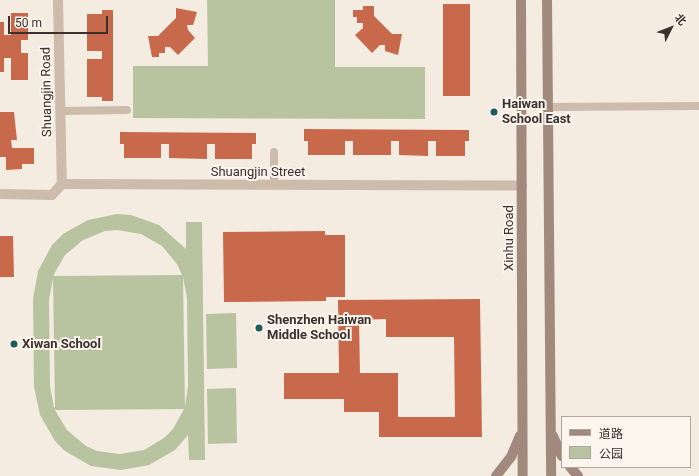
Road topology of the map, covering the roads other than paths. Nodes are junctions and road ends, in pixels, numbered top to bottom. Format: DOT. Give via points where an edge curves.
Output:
graph roads {
  1 [pos="58,0"];
  2 [pos="521,0"];
  3 [pos="547,0"];
  4 [pos="699,106"];
  5 [pos="548,107"];
  6 [pos="127,110"];
  7 [pos="61,111"];
  8 [pos="274,152"];
  9 [pos="62,184"];
  10 [pos="274,185"];
  11 [pos="522,186"];
  12 [pos="0,194"];
  13 [pos="523,429"];
  14 [pos="551,431"];
  15 [pos="561,454"];
  16 [pos="571,468"];
  17 [pos="496,476"];
  18 [pos="523,476"];
  19 [pos="551,476"];
  20 [pos="578,476"];
  1 -- 7 [label="street, Shuangjin Road"];
  2 -- 11 [label="main road, Xinhu Road"];
  3 -- 5 [label="main road"];
  4 -- 5 [label="lane"];
  5 -- 14 [label="main road"];
  6 -- 7 [label="lane"];
  7 -- 9 [label="street, Shuangjin Road"];
  8 -- 10 [label="lane"];
  9 -- 10 [label="street, Shuangjin Street"];
  9 -- 12 [label="street" via="52,195"];
  10 -- 11 [label="street, Shuangjin Street"];
  11 -- 13 [label="main road, Xinhu Road"];
  13 -- 17 [label="main road" via="511,457"];
  13 -- 18 [label="main road, Xinhu Road"];
  14 -- 15 [label="main road"];
  14 -- 19 [label="main road"];
  16 -- 20 [label="main road"];
}
